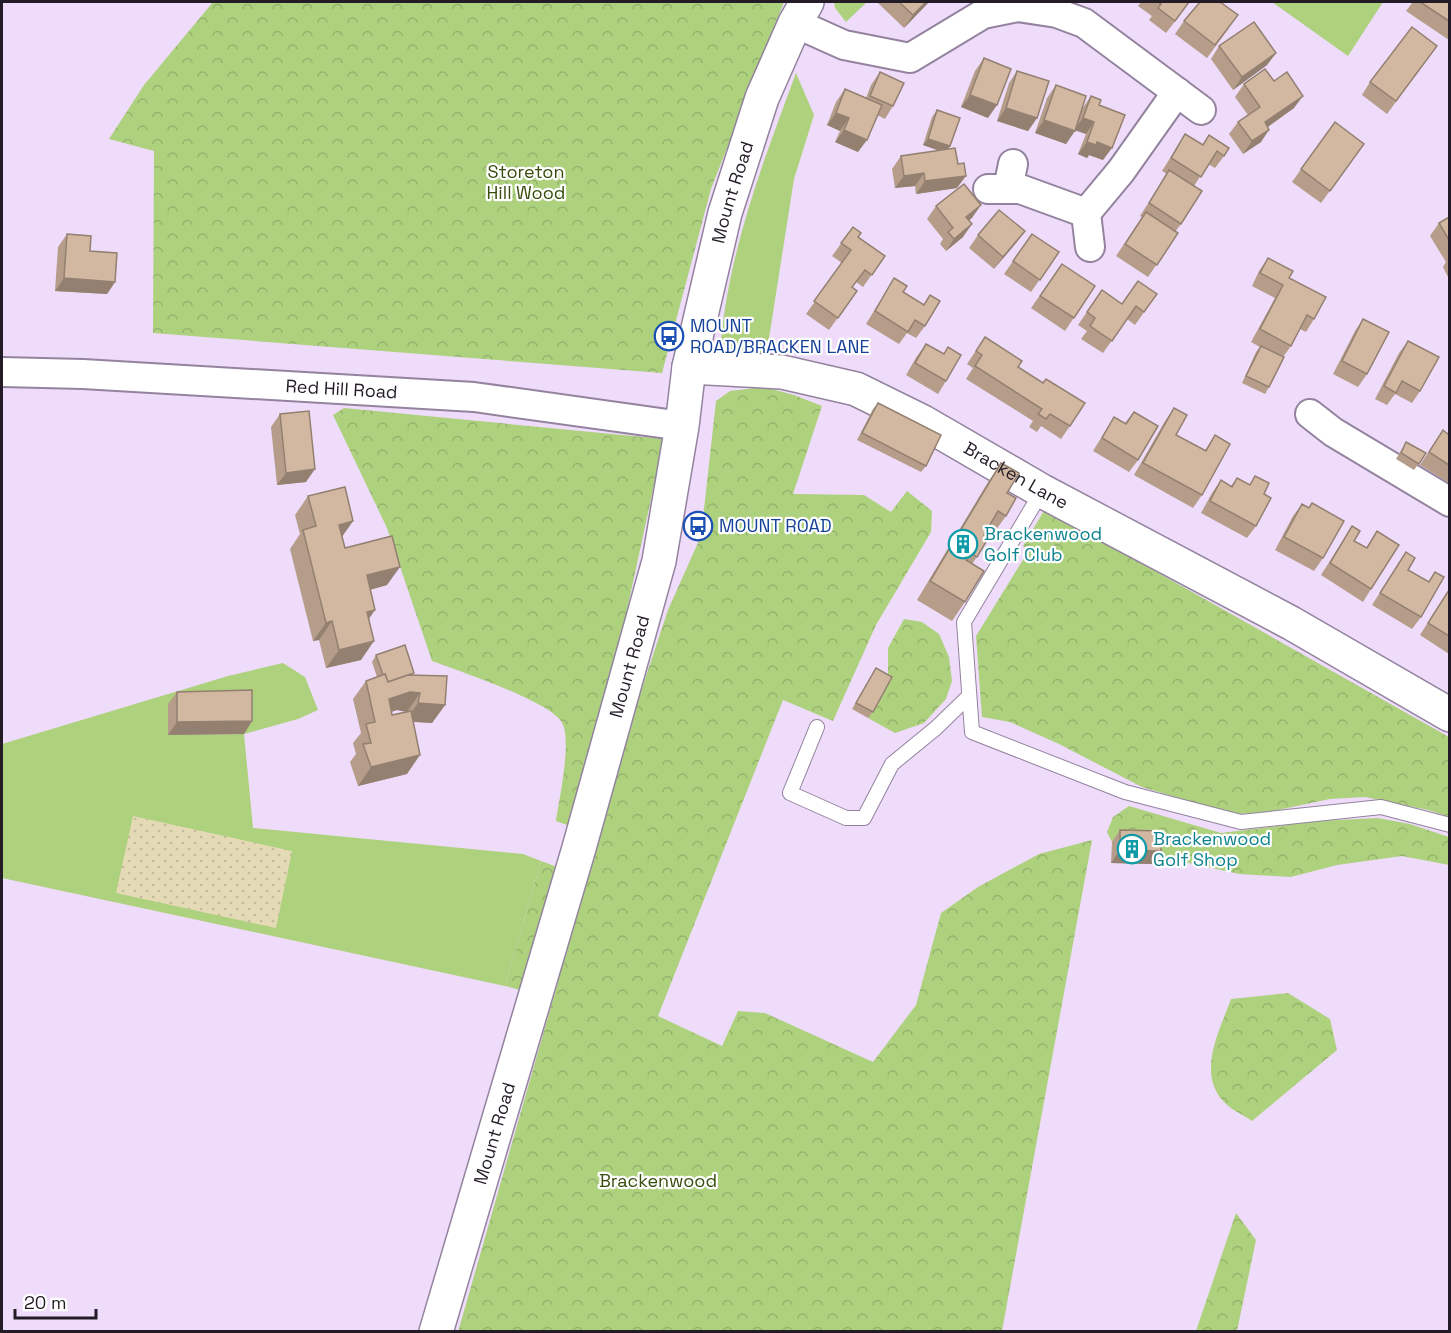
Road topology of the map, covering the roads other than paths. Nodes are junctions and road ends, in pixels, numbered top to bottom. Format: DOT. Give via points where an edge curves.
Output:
graph roads {
  1 [pos="801,12"];
  2 [pos="1177,92"];
  3 [pos="1201,110"];
  4 [pos="1003,181"];
  5 [pos="1086,213"];
  6 [pos="1090,247"];
  7 [pos="689,367"];
  8 [pos="2,372"];
  9 [pos="1310,414"];
  10 [pos="682,426"];
  11 [pos="1042,491"];
  12 [pos="1449,502"];
  13 [pos="969,696"];
  14 [pos="1449,715"];
  15 [pos="817,727"];
  16 [pos="1449,825"];
  17 [pos="436,1332"];
  1 -- 2 [label="street" via="844,45 910,58 983,14 1018,7 1057,13 1084,23"];
  1 -- 7 [label="main road, Mount Road" via="762,98 725,213"];
  2 -- 3 [label="street"];
  2 -- 5 [label="street"];
  4 -- 5 [label="street"];
  5 -- 6 [label="street"];
  7 -- 10 [label="main road, Mount Road"];
  7 -- 11 [label="main road, Bracken Lane" via="782,372 856,389 923,422"];
  8 -- 10 [label="street, Red Hill Road" via="474,397"];
  9 -- 12 [label="street"];
  10 -- 17 [label="main road, Mount Road" via="659,561"];
  11 -- 13 [label="lane" via="964,621"];
  11 -- 14 [label="main road, Bracken Lane" via="1291,623"];
  13 -- 15 [label="lane" via="892,764 864,818 846,818 790,793"];
  13 -- 16 [label="lane" via="972,732 1134,795 1241,822 1381,807"];
}
